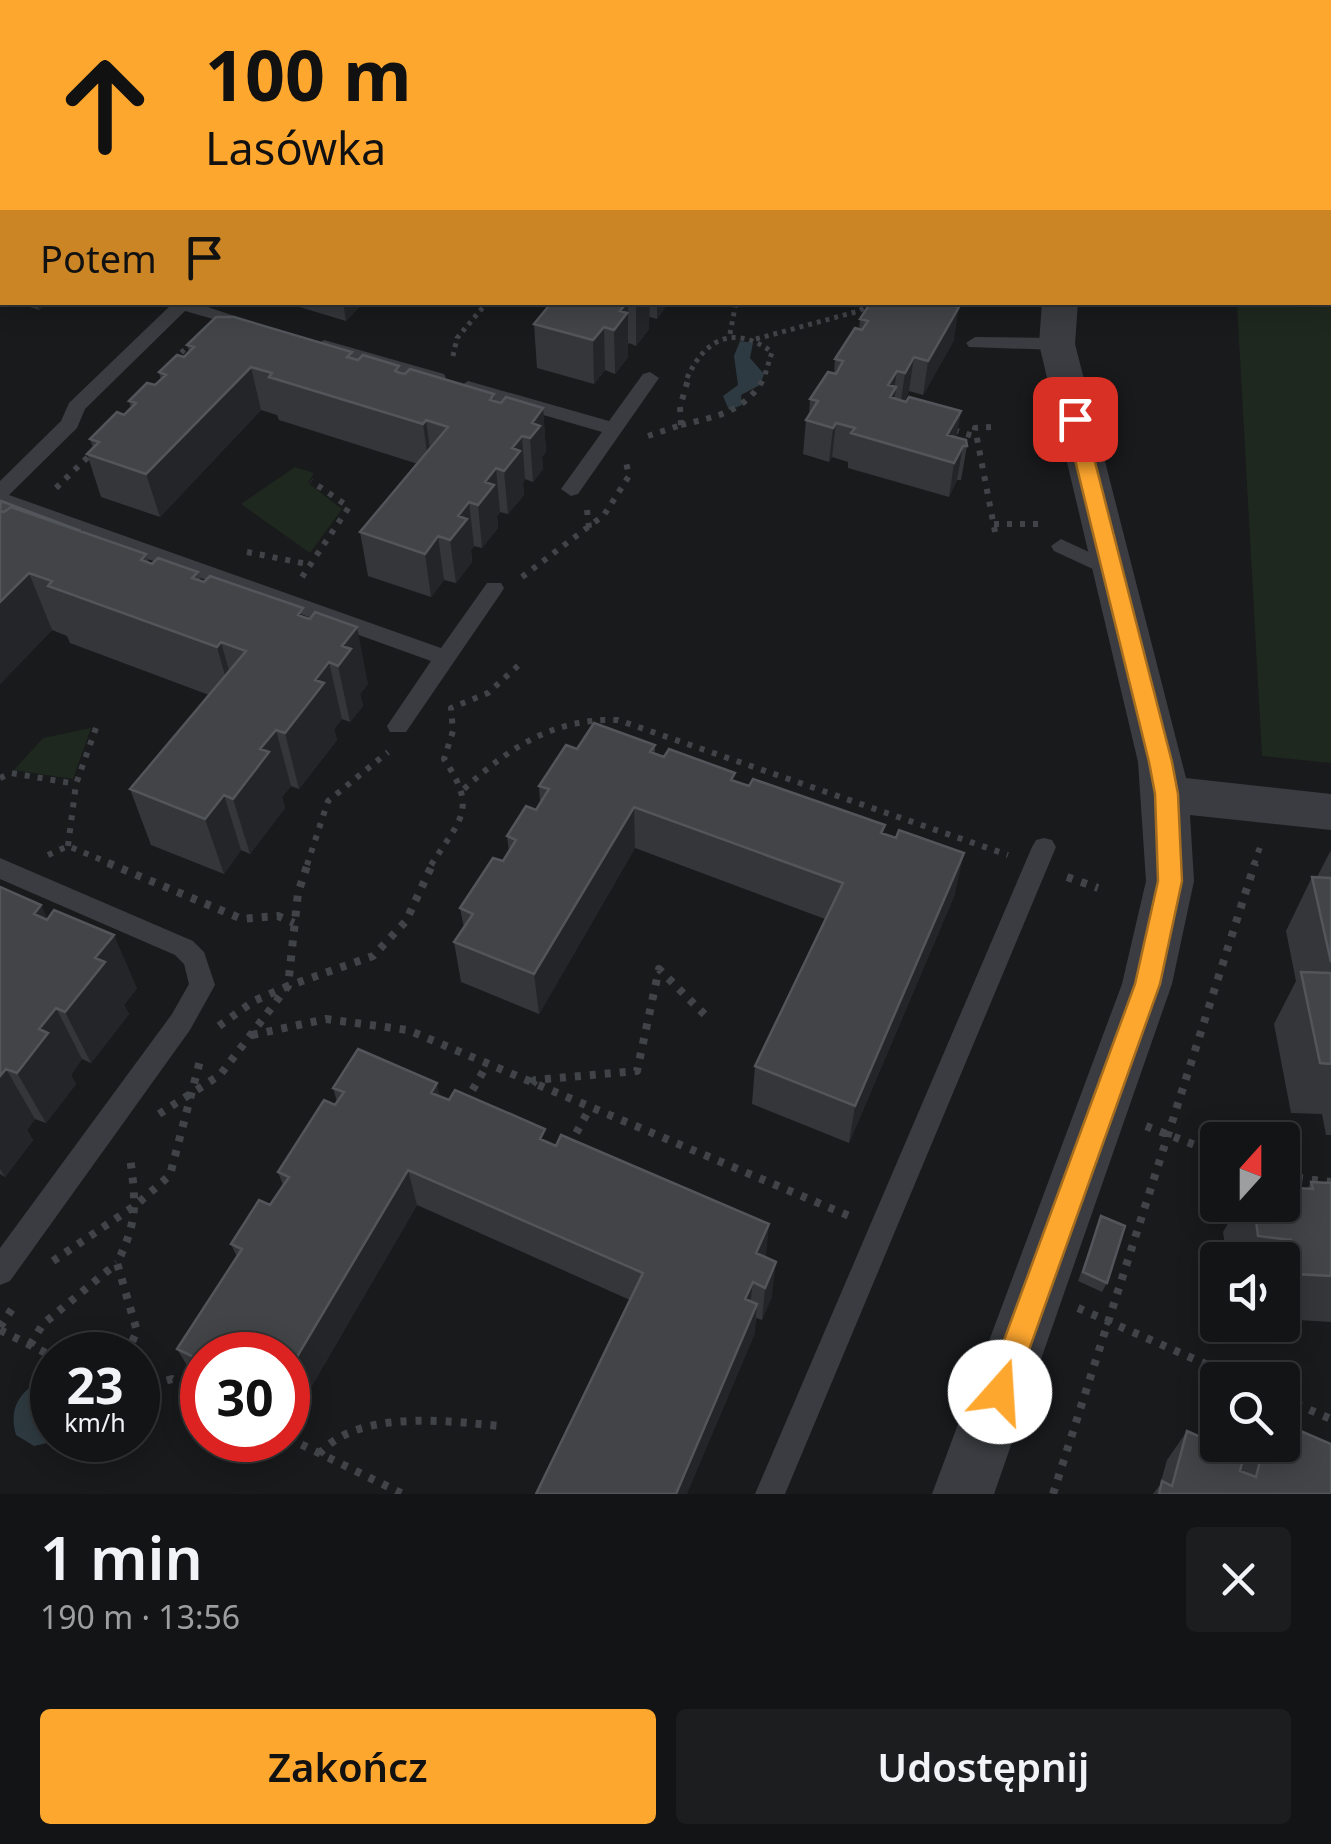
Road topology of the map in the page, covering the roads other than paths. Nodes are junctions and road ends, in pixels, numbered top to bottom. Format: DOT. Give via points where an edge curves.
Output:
graph roads {
  1 [pos="183,305"];
  2 [pos="187,305"];
  3 [pos="1044,305"];
  4 [pos="274,331"];
  5 [pos="311,342"];
  6 [pos="976,343"];
  7 [pos="1057,344"];
  8 [pos="650,378"];
  9 [pos="614,429"];
  10 [pos="571,489"];
  11 [pos="0,496"];
  12 [pos="1061,546"];
  13 [pos="1110,570"];
  14 [pos="504,586"];
  15 [pos="445,658"];
  16 [pos="399,734"];
  17 [pos="1166,794"];
  18 [pos="1331,812"];
  19 [pos="1044,847"];
  20 [pos="0,868"];
  21 [pos="0,1271"];
  22 [pos="770,1494"];
  23 [pos="963,1494"];
  1 -- 11 [label="lane" via="76,407 70,424"];
  2 -- 4 [label="lane"];
  3 -- 7 [label="street"];
  5 -- 9 [label="lane"];
  6 -- 7 [label="lane"];
  7 -- 13 [label="street"];
  8 -- 9 [label="lane"];
  9 -- 10 [label="lane"];
  11 -- 15 [label="lane"];
  12 -- 13 [label="lane"];
  13 -- 17 [label="street"];
  14 -- 15 [label="lane"];
  15 -- 16 [label="lane"];
  17 -- 18 [label="street"];
  17 -- 23 [label="street" via="1170,881 1148,984"];
  19 -- 22 [label="lane"];
  20 -- 21 [label="lane" via="184,948 195,959 202,985"];
}
